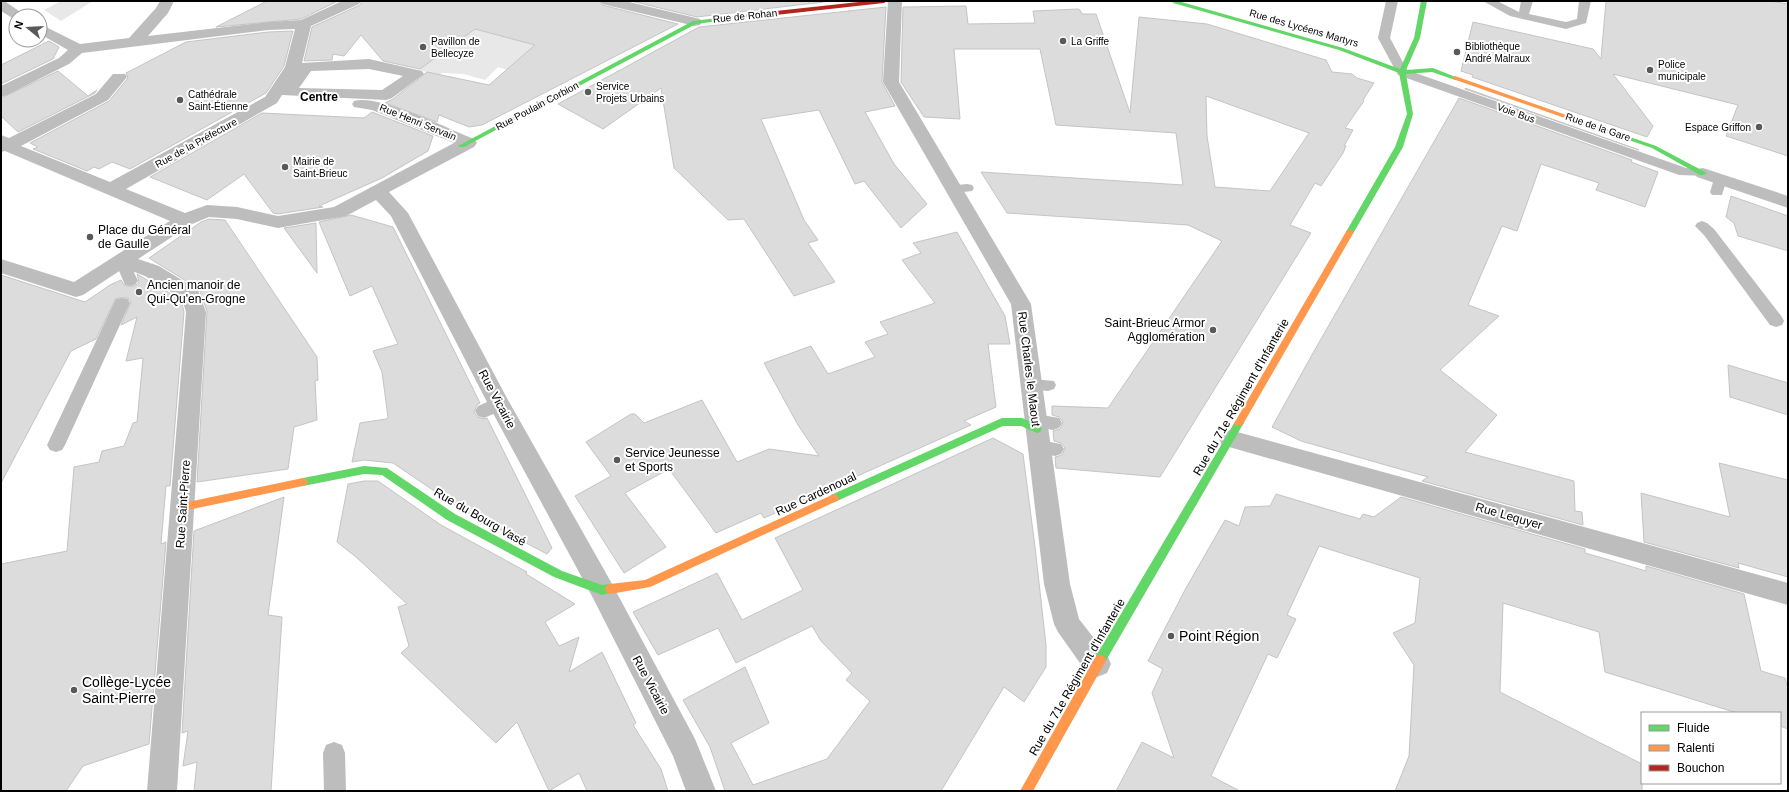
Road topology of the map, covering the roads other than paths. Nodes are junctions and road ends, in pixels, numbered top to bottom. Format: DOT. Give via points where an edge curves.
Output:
graph roads {
  1 [pos="167,1"];
  2 [pos="354,1"];
  3 [pos="607,1"];
  4 [pos="884,1"];
  5 [pos="895,1"];
  6 [pos="1392,1"];
  7 [pos="1424,1"];
  8 [pos="1489,1"];
  9 [pos="1527,1"];
  10 [pos="1585,1"];
  11 [pos="1175,2"];
  12 [pos="1165,4"];
  13 [pos="1523,16"];
  14 [pos="695,22"];
  15 [pos="304,24"];
  16 [pos="48,32"];
  17 [pos="134,42"];
  18 [pos="78,49"];
  19 [pos="306,67"];
  20 [pos="1402,72"];
  21 [pos="120,77"];
  22 [pos="1,92"];
  23 [pos="271,100"];
  24 [pos="3,145"];
  25 [pos="465,145"];
  26 [pos="1695,177"];
  27 [pos="110,190"];
  28 [pos="379,192"];
  29 [pos="1788,202"];
  30 [pos="185,220"];
  31 [pos="1702,226"];
  32 [pos="122,261"];
  33 [pos="1,266"];
  34 [pos="130,281"];
  35 [pos="122,303"];
  36 [pos="1776,321"];
  37 [pos="1044,434"];
  38 [pos="1230,439"];
  39 [pos="56,445"];
  40 [pos="183,507"];
  41 [pos="602,590"];
  42 [pos="1788,594"];
  43 [pos="1097,664"];
  44 [pos="334,753"];
  45 [pos="162,791"];
  46 [pos="336,791"];
  47 [pos="701,791"];
  48 [pos="1026,791"];
  1 -- 17 [label="street" via="163,10"];
  2 -- 15 [label="street"];
  3 -- 14 [label="street, Rue de Rohan"];
  4 -- 14 [label="street, Rue de Rohan"];
  5 -- 37 [label="street, Rue Charles le Maout" via="892,82 961,189 1021,304 1040,385"];
  6 -- 20 [label="lane" via="1384,38"];
  7 -- 20 [label="street" via="1417,38"];
  8 -- 13 [label="lane"];
  9 -- 13 [label="lane"];
  10 -- 13 [label="lane" via="1582,21 1566,26"];
  11 -- 12 [label="street"];
  11 -- 20 [label="street, Rue des Lycéens Martyrs" via="1348,52"];
  14 -- 25 [label="street, Rue Poulain Corbion"];
  15 -- 17 [label="street" via="275,25"];
  15 -- 23 [label="street, Rue de la Préfecture" via="293,67"];
  16 -- 18 [label="street"];
  17 -- 18 [label="street"];
  18 -- 22 [label="street" via="64,61"];
  19 -- 19 [label="street" via="369,64 416,74 386,95 288,92"];
  20 -- 26 [label="lane, Voie Bus"];
  20 -- 38 [label="street, Rue du 71e Régiment d'Infanterie" via="1410,114 1399,147"];
  21 -- 24 [label="street" via="102,97"];
  23 -- 25 [label="street, Rue Henri Servain" via="375,105"];
  23 -- 27 [label="street, Rue de la Préfecture"];
  24 -- 27 [label="street"];
  25 -- 28 [label="street, Rue Poulain Corbion"];
  26 -- 29 [label="street" via="1719,186"];
  27 -- 30 [label="street"];
  28 -- 30 [label="street" via="339,212 278,222 237,213 207,211"];
  28 -- 41 [label="street, Rue Vicairie" via="399,213 492,408"];
  30 -- 32 [label="street"];
  31 -- 36 [label="lane"];
  32 -- 33 [label="street" via="76,290"];
  32 -- 34 [label="lane"];
  32 -- 40 [label="street, Rue Saint-Pierre" via="152,271 191,295 196,312"];
  35 -- 39 [label="lane"];
  37 -- 41 [label="street, Rue Cardenoual" via="1022,422 1002,422 646,584"];
  37 -- 43 [label="street, Rue Charles le Maout" via="1057,584 1067,624"];
  38 -- 42 [label="street, Rue Lequyer"];
  38 -- 43 [label="street, Rue du 71e Régiment d'Infanterie"];
  40 -- 41 [label="street, Rue du Bourg Vasé" via="364,470 384,471 458,521 558,574"];
  40 -- 45 [label="street, Rue Saint-Pierre"];
  41 -- 47 [label="street, Rue Vicairie" via="685,749"];
  43 -- 48 [label="street, Rue du 71e Régiment d'Infanterie"];
  44 -- 46 [label="lane"];
}
